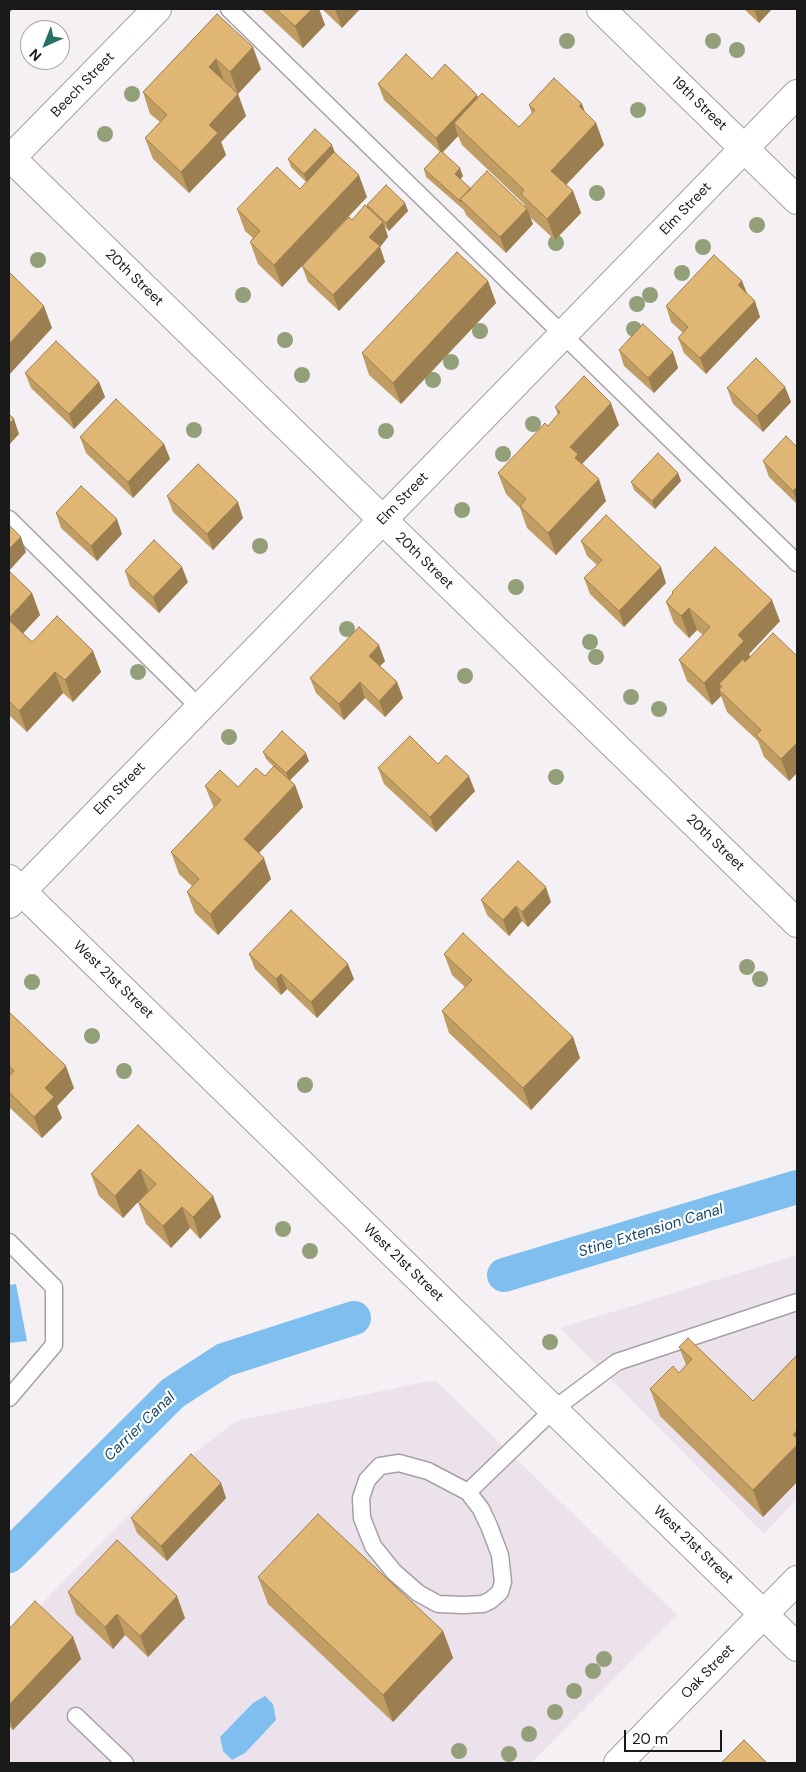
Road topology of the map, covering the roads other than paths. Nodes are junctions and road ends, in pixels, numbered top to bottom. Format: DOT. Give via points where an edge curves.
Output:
graph roads {
  1 [pos="157,9"];
  2 [pos="228,9"];
  3 [pos="601,9"];
  4 [pos="797,94"];
  5 [pos="744,148"];
  6 [pos="9,158"];
  7 [pos="797,200"];
  8 [pos="562,335"];
  9 [pos="9,519"];
  10 [pos="382,520"];
  11 [pos="797,563"];
  12 [pos="200,708"];
  13 [pos="13,891"];
  14 [pos="797,923"];
  15 [pos="9,1242"];
  16 [pos="797,1302"];
  17 [pos="9,1398"];
  18 [pos="554,1409"];
  19 [pos="468,1492"];
  20 [pos="797,1580"];
  21 [pos="764,1614"];
  22 [pos="797,1647"];
  23 [pos="76,1716"];
  24 [pos="125,1763"];
  25 [pos="618,1763"];
  1 -- 6 [label="street, Beech Street"];
  2 -- 8 [label="lane"];
  3 -- 5 [label="street, 19th Street"];
  4 -- 5 [label="street, Elm Street"];
  5 -- 7 [label="street, 19th Street"];
  5 -- 8 [label="street, Elm Street"];
  6 -- 10 [label="street, 20th Street"];
  8 -- 10 [label="street, Elm Street"];
  8 -- 11 [label="lane"];
  9 -- 12 [label="lane"];
  10 -- 12 [label="street, Elm Street"];
  10 -- 14 [label="street, 20th Street"];
  12 -- 13 [label="street, Elm Street"];
  13 -- 18 [label="street, West 21st Street"];
  15 -- 17 [label="lane" via="54,1286 54,1344"];
  16 -- 18 [label="lane" via="617,1362"];
  18 -- 19 [label="lane"];
  18 -- 21 [label="street, West 21st Street"];
  19 -- 19 [label="lane" via="428,1471 399,1463 380,1466 367,1480 361,1498 362,1518 373,1546 394,1572 418,1593 438,1604 483,1604 502,1587 500,1555 481,1509"];
  20 -- 21 [label="street, Oak Street"];
  21 -- 22 [label="street, West 21st Street"];
  21 -- 25 [label="street, Oak Street"];
  23 -- 24 [label="lane"];
}
